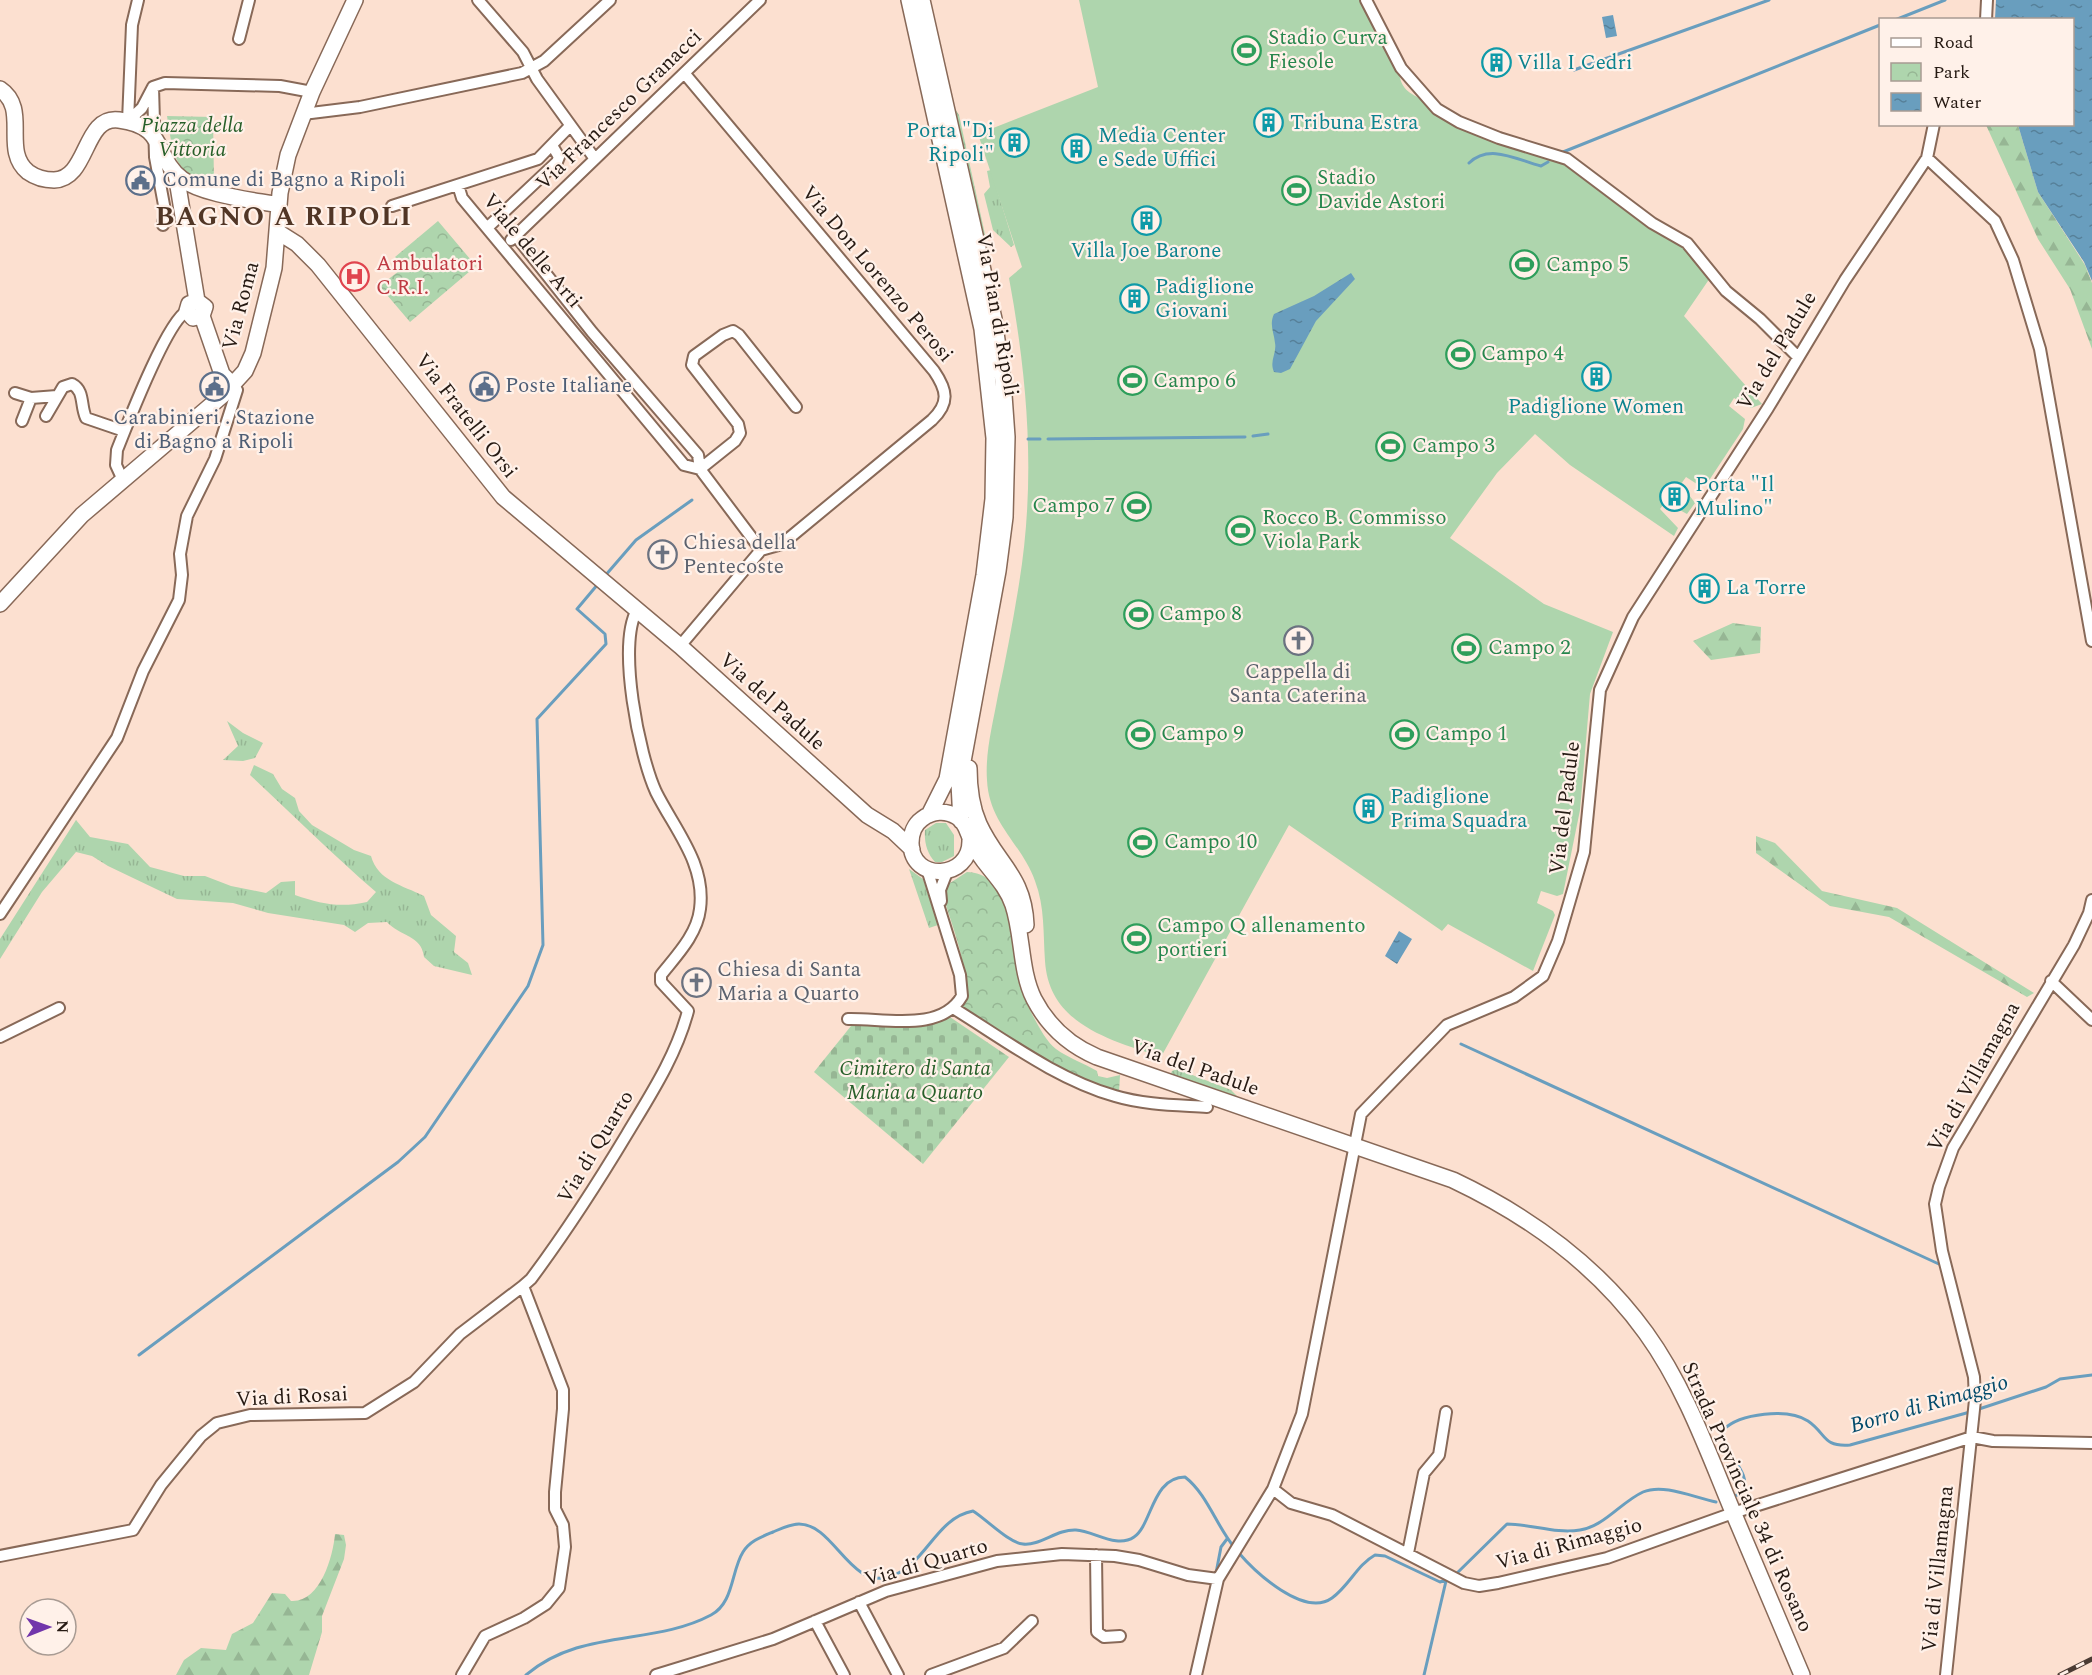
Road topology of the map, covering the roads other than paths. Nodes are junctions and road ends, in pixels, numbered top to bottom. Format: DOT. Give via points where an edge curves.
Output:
graph roads {
  1 [pos="138,0"];
  2 [pos="249,0"];
  3 [pos="355,0"];
  4 [pos="478,0"];
  5 [pos="610,0"];
  6 [pos="909,0"];
  7 [pos="922,0"];
  8 [pos="1366,0"];
  9 [pos="1987,0"];
  10 [pos="758,1"];
  11 [pos="1986,18"];
  12 [pos="239,39"];
  13 [pos="532,68"];
  14 [pos="685,74"];
  15 [pos="153,87"];
  16 [pos="0,89"];
  17 [pos="312,92"];
  18 [pos="303,114"];
  19 [pos="128,121"];
  20 [pos="570,126"];
  21 [pos="1934,126"];
  22 [pos="155,138"];
  23 [pos="553,147"];
  24 [pos="1928,158"];
  25 [pos="595,159"];
  26 [pos="176,174"];
  27 [pos="458,185"];
  28 [pos="279,205"];
  29 [pos="392,206"];
  30 [pos="163,225"];
  31 [pos="488,227"];
  32 [pos="278,232"];
  33 [pos="516,236"];
  34 [pos="504,247"];
  35 [pos="195,309"];
  36 [pos="592,332"];
  37 [pos="582,340"];
  38 [pos="1797,356"];
  39 [pos="232,385"];
  40 [pos="15,393"];
  41 [pos="57,396"];
  42 [pos="30,398"];
  43 [pos="796,407"];
  44 [pos="46,416"];
  45 [pos="22,421"];
  46 [pos="124,431"];
  47 [pos="699,469"];
  48 [pos="122,478"];
  49 [pos="761,550"];
  50 [pos="0,604"];
  51 [pos="637,610"];
  52 [pos="2092,641"];
  53 [pos="680,646"];
  54 [pos="968,741"];
  55 [pos="929,815"];
  56 [pos="961,821"];
  57 [pos="881,823"];
  58 [pos="916,826"];
  59 [pos="970,840"];
  60 [pos="912,849"];
  61 [pos="927,869"];
  62 [pos="953,869"];
  63 [pos="996,875"];
  64 [pos="2092,900"];
  65 [pos="0,914"];
  66 [pos="943,919"];
  67 [pos="1024,955"];
  68 [pos="2051,981"];
  69 [pos="59,1008"];
  70 [pos="952,1008"];
  71 [pos="848,1019"];
  72 [pos="2092,1020"];
  73 [pos="0,1037"];
  74 [pos="1207,1107"];
  75 [pos="1354,1144"];
  76 [pos="524,1286"];
  77 [pos="1446,1412"];
  78 [pos="1972,1437"];
  79 [pos="2092,1443"];
  80 [pos="1272,1489"];
  81 [pos="1732,1510"];
  82 [pos="1408,1553"];
  83 [pos="0,1556"];
  84 [pos="1096,1556"];
  85 [pos="1218,1579"];
  86 [pos="859,1602"];
  87 [pos="815,1621"];
  88 [pos="1032,1622"];
  89 [pos="1120,1636"];
  90 [pos="842,1674"];
  91 [pos="462,1675"];
  92 [pos="656,1675"];
  93 [pos="898,1675"];
  94 [pos="931,1675"];
  95 [pos="1196,1675"];
  96 [pos="1802,1675"];
  97 [pos="1946,1675"];
  1 -- 19 [label="street" via="132,25"];
  2 -- 12 [label="street"];
  3 -- 17 [label="main road, Via Roma"];
  4 -- 13 [label="street"];
  5 -- 13 [label="street"];
  6 -- 55 [label="main road, Via Pian di Ripoli" via="981,319 994,438 993,499 984,575 948,779"];
  7 -- 54 [label="main road, Via Pian di Ripoli" via="994,319 1007,437 1000,562"];
  8 -- 38 [label="street" via="1401,68 1437,109 1499,138 1567,159 1652,223 1687,243 1726,291"];
  9 -- 11 [label="street"];
  10 -- 14 [label="street, Via Francesco Granacci"];
  13 -- 18 [label="street" via="512,76 360,107"];
  13 -- 20 [label="street"];
  14 -- 25 [label="street, Via Francesco Granacci"];
  14 -- 49 [label="street, Via Don Lorenzo Perosi" via="934,371 946,391 943,408 932,420 782,544"];
  15 -- 17 [label="street" via="165,83 280,86"];
  15 -- 19 [label="street" via="142,108"];
  15 -- 22 [label="street"];
  16 -- 19 [label="main road" via="15,108 17,154 28,171 43,179 71,175 107,120"];
  17 -- 18 [label="main road, Via Roma"];
  18 -- 28 [label="main road, Via Roma" via="285,167"];
  19 -- 22 [label="main road" via="143,126"];
  20 -- 23 [label="street"];
  20 -- 25 [label="street"];
  21 -- 24 [label="street"];
  22 -- 26 [label="main road"];
  22 -- 30 [label="street" via="167,221"];
  23 -- 27 [label="street" via="533,161"];
  23 -- 31 [label="street" via="559,157 557,162"];
  24 -- 38 [label="street, Via del Padule"];
  24 -- 52 [label="street" via="1995,221 2013,260 2040,348"];
  25 -- 33 [label="street, Via Francesco Granacci"];
  26 -- 28 [label="main road" via="202,188"];
  26 -- 35 [label="main road"];
  27 -- 29 [label="street"];
  27 -- 31 [label="street, Viale delle Arti" via="462,198"];
  28 -- 32 [label="main road, Via Roma"];
  31 -- 34 [label="street, Viale delle Arti"];
  32 -- 39 [label="main road, Via Roma" via="274,268 253,353"];
  32 -- 51 [label="main road, Via Fratelli Orsi" via="318,265 504,497"];
  33 -- 34 [label="street, Via Francesco Granacci"];
  33 -- 36 [label="street, Viale delle Arti"];
  34 -- 37 [label="street, Viale delle Arti"];
  35 -- 39 [label="main road" via="222,374"];
  35 -- 46 [label="street" via="178,319 165,340"];
  36 -- 37 [label="street, Viale delle Arti"];
  36 -- 47 [label="street, Viale delle Arti" via="698,455"];
  37 -- 47 [label="street, Viale delle Arti" via="684,465"];
  38 -- 75 [label="street, Via del Padule" via="1768,408 1633,617 1604,679 1598,702 1584,852 1558,941 1543,976 1514,997 1455,1020 1441,1030 1364,1108"];
  39 -- 48 [label="main road, Via Roma"];
  39 -- 65 [label="street" via="237,390 231,414 215,459 187,516 179,600 143,671 117,738"];
  40 -- 42 [label="street"];
  41 -- 42 [label="street"];
  41 -- 44 [label="street"];
  41 -- 46 [label="street" via="63,387 72,384 82,394 86,418"];
  42 -- 45 [label="street"];
  43 -- 47 [label="street" via="739,335 733,331 723,334 694,356 692,365 738,424 740,433"];
  46 -- 48 [label="street" via="115,456"];
  47 -- 49 [label="street, Viale delle Arti"];
  48 -- 50 [label="main road, Via Roma" via="65,531"];
  49 -- 53 [label="street"];
  51 -- 53 [label="main road, Via del Padule"];
  51 -- 76 [label="street, Via di Quarto" via="629,629 628,645 645,762 655,790 691,851 699,880 696,926 661,975 661,982 688,1011 672,1057 628,1133 581,1210"];
  53 -- 57 [label="main road, Via del Padule" via="859,808"];
  54 -- 56 [label="main road, Via Pian di Ripoli" via="959,783"];
  54 -- 67 [label="main road, Via Pian di Ripoli" via="975,813 1015,877 1022,898 1026,922"];
  55 -- 56 [label="main road" via="946,813"];
  55 -- 58 [label="main road"];
  56 -- 59 [label="main road, Via del Padule"];
  57 -- 58 [label="main road"];
  57 -- 60 [label="main road, Via del Padule"];
  58 -- 60 [label="main road"];
  59 -- 62 [label="main road, Via del Padule" via="968,854"];
  59 -- 63 [label="main road, Via del Padule"];
  60 -- 61 [label="main road, Via del Padule"];
  61 -- 62 [label="main road"];
  61 -- 66 [label="street, Via del Padule"];
  62 -- 63 [label="main road" via="977,868"];
  62 -- 66 [label="street, Via del Padule" via="940,890"];
  63 -- 67 [label="main road, Via del Padule" via="1012,902"];
  64 -- 68 [label="street, Via di Villamagna" via="2074,945"];
  66 -- 70 [label="street, Via del Padule" via="963,991"];
  67 -- 75 [label="main road, Via del Padule" via="1038,1005 1057,1031 1080,1049"];
  68 -- 72 [label="street"];
  68 -- 78 [label="street, Via di Villamagna" via="1953,1148 1935,1204 1942,1251 1974,1377"];
  69 -- 73 [label="street"];
  70 -- 71 [label="street" via="926,1020"];
  70 -- 74 [label="street, Via del Padule" via="1060,1075 1133,1100"];
  75 -- 80 [label="street" via="1302,1414"];
  75 -- 81 [label="main road, Strada Provinciale 34 di Rosano" via="1491,1198 1536,1226 1595,1275 1637,1321 1665,1362 1687,1403"];
  76 -- 83 [label="street, Via di Rosai" via="460,1334 414,1382 365,1413 250,1415 217,1423 201,1436 161,1485 133,1530"];
  76 -- 91 [label="street" via="562,1390 555,1509 563,1525 566,1547 559,1588 546,1604 485,1636"];
  77 -- 82 [label="street" via="1439,1455 1424,1473"];
  78 -- 79 [label="street, Via di Rimaggio" via="2004,1442"];
  78 -- 81 [label="street, Via di Rimaggio"];
  78 -- 97 [label="street, Via di Villamagna"];
  80 -- 82 [label="street, Via di Rimaggio" via="1291,1503 1332,1515"];
  80 -- 85 [label="street"];
  81 -- 82 [label="street, Via di Rimaggio" via="1607,1558 1479,1586 1464,1583"];
  81 -- 96 [label="main road, Strada Provinciale 34 di Rosano"];
  84 -- 85 [label="street, Via di Quarto" via="1139,1560 1188,1575"];
  84 -- 86 [label="street, Via di Quarto" via="1062,1554 997,1561"];
  84 -- 89 [label="street" via="1097,1632 1104,1637"];
  85 -- 95 [label="street"];
  86 -- 87 [label="street, Via di Quarto"];
  86 -- 93 [label="street"];
  87 -- 90 [label="street"];
  87 -- 92 [label="street, Via di Quarto" via="773,1639"];
  88 -- 94 [label="street" via="1004,1648"];
}
